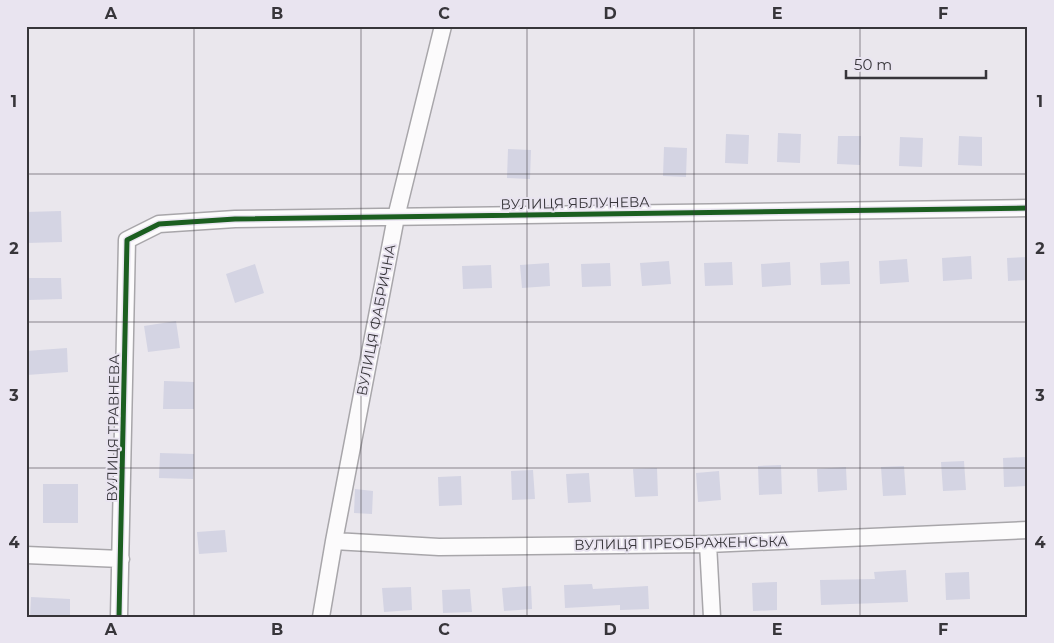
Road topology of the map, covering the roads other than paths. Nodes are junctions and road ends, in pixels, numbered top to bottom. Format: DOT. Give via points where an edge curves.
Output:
graph roads {
  1 [pos="443,26"];
  2 [pos="1028,208"];
  3 [pos="396,217"];
  4 [pos="127,240"];
  5 [pos="1028,530"];
  6 [pos="334,541"];
  7 [pos="708,544"];
  8 [pos="26,554"];
  9 [pos="120,559"];
  10 [pos="119,617"];
  11 [pos="322,617"];
  12 [pos="712,617"];
  1 -- 3 [label="street, ВУЛИЦЯ ФАБРИЧНА"];
  2 -- 3 [label="street, ВУЛИЦЯ ЯБЛУНЕВА"];
  3 -- 4 [label="street, ВУЛИЦЯ ЯБЛУНЕВА" via="235,219 159,224"];
  3 -- 6 [label="street, ВУЛИЦЯ ФАБРИЧНА"];
  4 -- 9 [label="street, ВУЛИЦЯ ТРАВНЕВА"];
  5 -- 7 [label="street, ВУЛИЦЯ ПРЕОБРАЖЕНСЬКА"];
  6 -- 7 [label="street, ВУЛИЦЯ ПРЕОБРАЖЕНСЬКА" via="439,547"];
  6 -- 11 [label="street, ВУЛИЦЯ ФАБРИЧНА"];
  7 -- 12 [label="street"];
  8 -- 9 [label="street"];
  9 -- 10 [label="street, ВУЛИЦЯ ТРАВНЕВА"];
}
